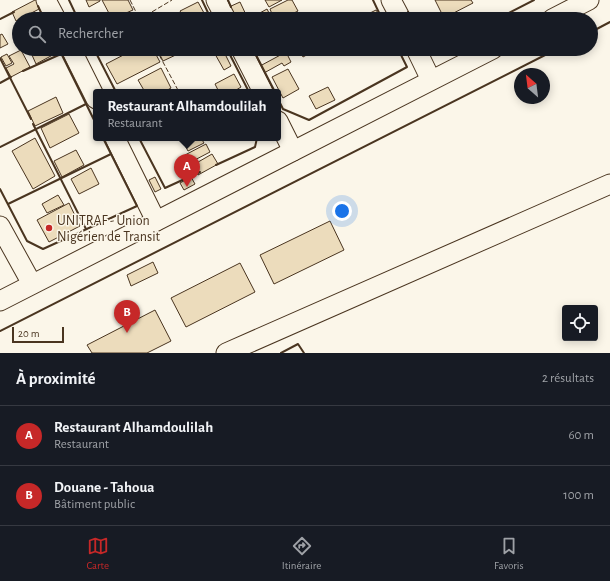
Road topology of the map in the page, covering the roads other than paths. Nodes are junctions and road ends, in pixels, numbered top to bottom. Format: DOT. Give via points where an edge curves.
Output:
graph roads {
  1 [pos="46,0"];
  2 [pos="216,0"];
  3 [pos="391,0"];
  4 [pos="589,0"];
  5 [pos="566,5"];
  6 [pos="52,12"];
  7 [pos="222,12"];
  8 [pos="397,12"];
  9 [pos="74,56"];
  10 [pos="245,56"];
  11 [pos="419,56"];
  12 [pos="479,56"];
  13 [pos="431,80"];
  14 [pos="261,89"];
  15 [pos="93,93"];
  16 [pos="281,127"];
  17 [pos="116,141"];
  18 [pos="293,151"];
  19 [pos="610,184"];
  20 [pos="156,221"];
  21 [pos="0,226"];
  22 [pos="32,284"];
  23 [pos="0,301"];
  24 [pos="226,353"];
  1 -- 6 [label="street"];
  2 -- 7 [label="street"];
  3 -- 8 [label="street"];
  4 -- 5 [label="street"];
  9 -- 15 [label="street"];
  10 -- 14 [label="street"];
  11 -- 13 [label="street"];
  12 -- 13 [label="street"];
  13 -- 18 [label="street"];
  16 -- 18 [label="street"];
  17 -- 20 [label="street"];
  18 -- 20 [label="street"];
  19 -- 24 [label="street"];
  20 -- 22 [label="street"];
  21 -- 22 [label="street"];
  22 -- 23 [label="street"];
}
